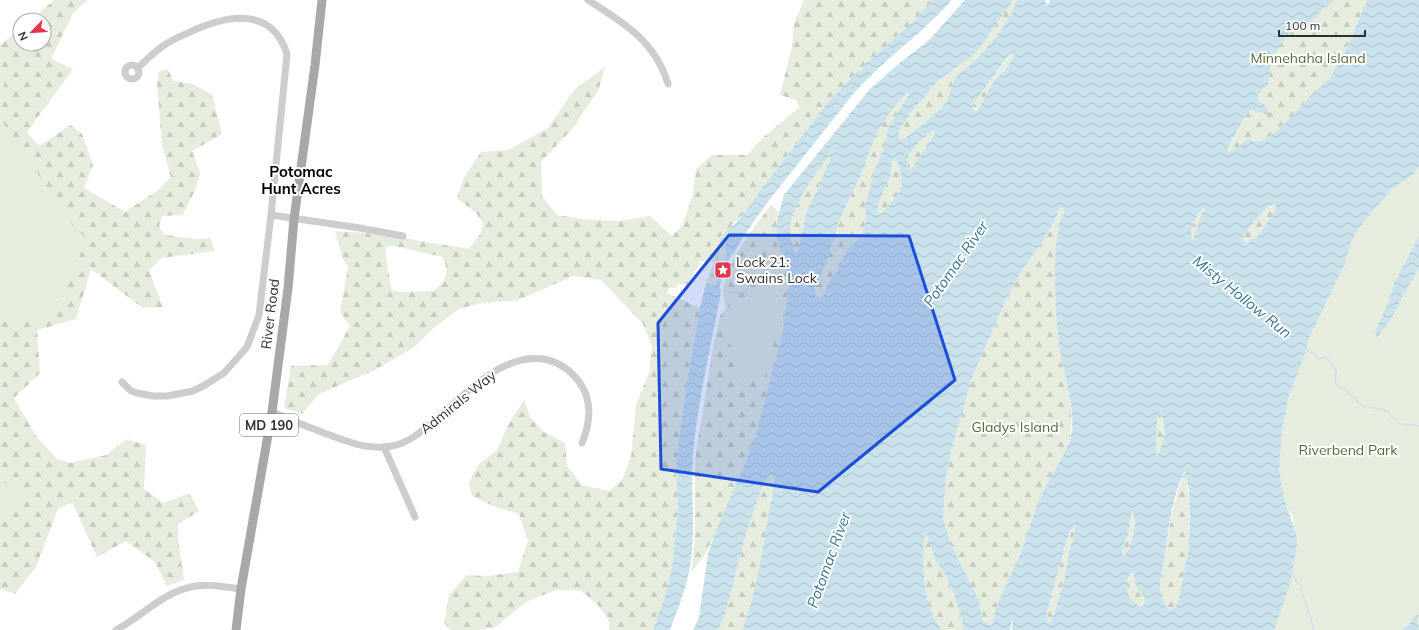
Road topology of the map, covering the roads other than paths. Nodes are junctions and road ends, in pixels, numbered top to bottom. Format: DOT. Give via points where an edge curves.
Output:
graph roads {
  1 [pos="322,0"];
  2 [pos="588,0"];
  3 [pos="137,68"];
  4 [pos="668,84"];
  5 [pos="271,215"];
  6 [pos="294,219"];
  7 [pos="403,236"];
  8 [pos="122,382"];
  9 [pos="272,412"];
  10 [pos="582,443"];
  11 [pos="384,447"];
  12 [pos="416,517"];
  13 [pos="241,589"];
  14 [pos="116,630"];
  15 [pos="236,630"];
  1 -- 6 [label="main road, River Road / MD 190"];
  2 -- 4 [label="street" via="634,31 663,68"];
  3 -- 5 [label="street" via="163,46 179,37 222,21 249,18 263,23 276,32 286,48 288,60"];
  5 -- 6 [label="street"];
  5 -- 8 [label="street" via="259,315 246,347 224,372 205,385 180,394 137,394"];
  6 -- 7 [label="street"];
  6 -- 9 [label="main road, River Road / MD 190"];
  9 -- 11 [label="street, Admirals Way" via="352,444"];
  9 -- 13 [label="main road, River Road / MD 190"];
  10 -- 11 [label="street, Admirals Way" via="589,421 588,398 574,375 567,369 540,358 514,361 498,368 419,434 404,442"];
  11 -- 12 [label="street"];
  13 -- 14 [label="street" via="219,586 190,587 160,600"];
  13 -- 15 [label="main road, River Road / MD 190"];
}
